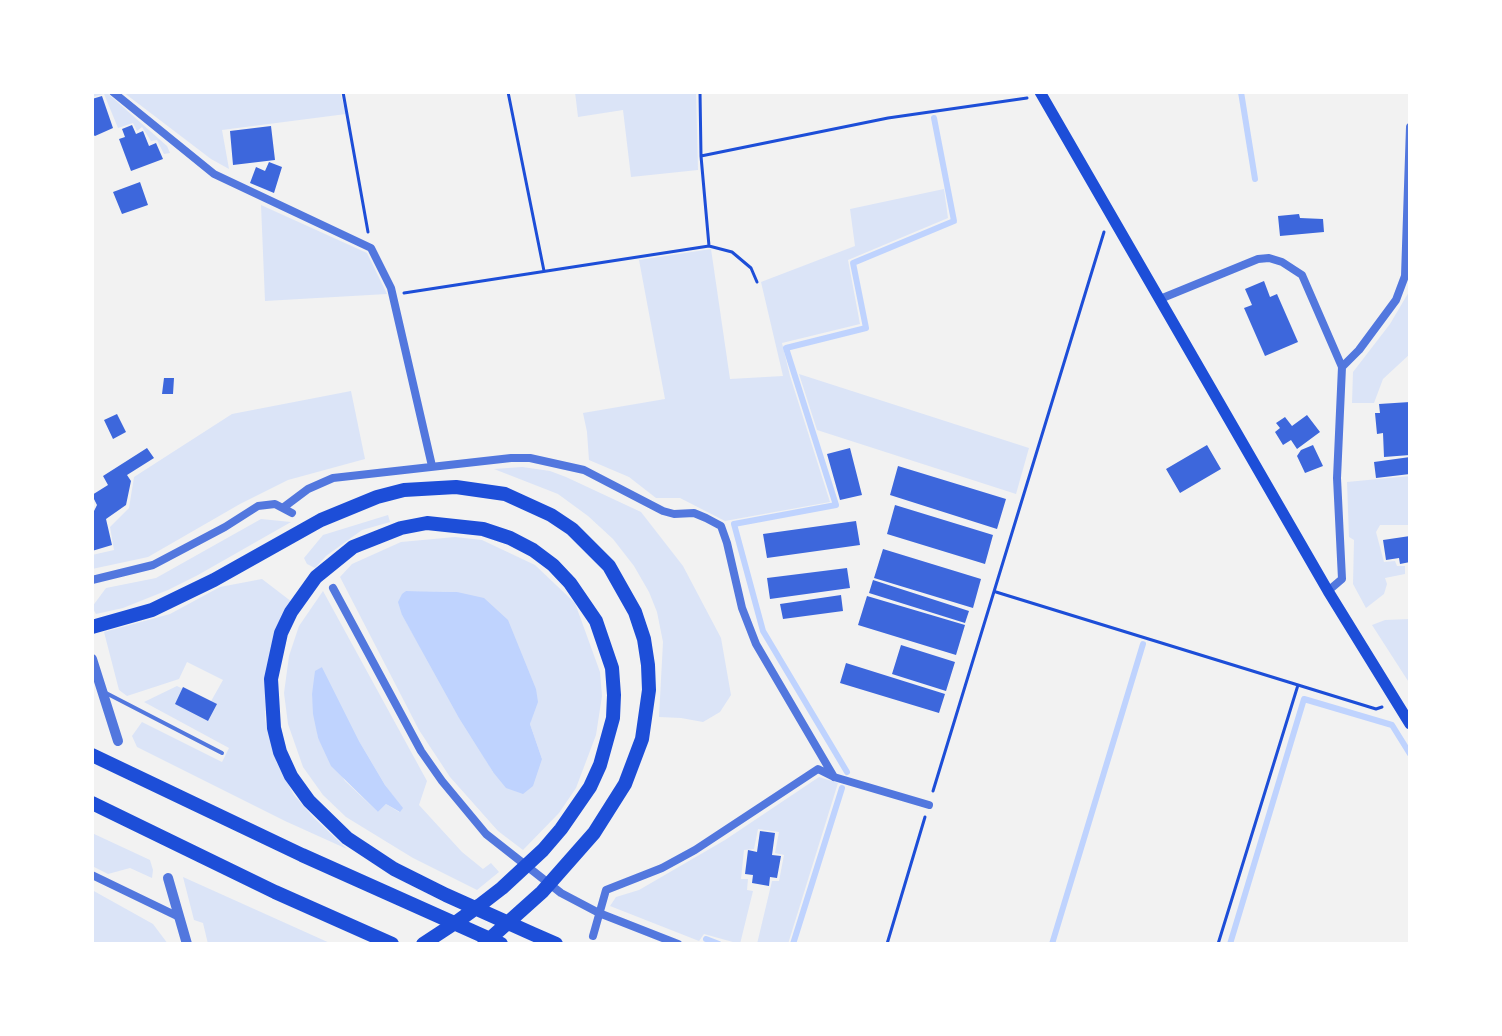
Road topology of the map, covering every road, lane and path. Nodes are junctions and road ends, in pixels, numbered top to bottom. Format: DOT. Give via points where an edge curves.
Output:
graph roads {
  1 [pos="113,92"];
  2 [pos="343,92"];
  3 [pos="508,92"];
  4 [pos="700,92"];
  5 [pos="1041,94"];
  6 [pos="1410,127"];
  7 [pos="701,156"];
  8 [pos="1110,212"];
  9 [pos="709,246"];
  10 [pos="371,248"];
  11 [pos="544,271"];
  12 [pos="757,282"];
  13 [pos="393,295"];
  14 [pos="1160,299"];
  15 [pos="1342,367"];
  16 [pos="432,466"];
  17 [pos="92,580"];
  18 [pos="333,588"];
  19 [pos="1328,591"];
  20 [pos="996,592"];
  21 [pos="92,627"];
  22 [pos="92,659"];
  23 [pos="1298,685"];
  24 [pos="103,691"];
  25 [pos="1396,704"];
  26 [pos="1410,724"];
  27 [pos="118,741"];
  28 [pos="222,753"];
  29 [pos="92,755"];
  30 [pos="834,777"];
  31 [pos="92,803"];
  32 [pos="929,805"];
  33 [pos="92,875"];
  34 [pos="168,878"];
  35 [pos="599,913"];
  36 [pos="179,917"];
  37 [pos="593,936"];
  38 [pos="187,944"];
  39 [pos="392,944"];
  40 [pos="423,944"];
  41 [pos="484,944"];
  42 [pos="501,944"];
  43 [pos="556,944"];
  44 [pos="678,944"];
  45 [pos="887,944"];
  46 [pos="1218,944"];
  1 -- 10 [label="street" via="214,174"];
  2 -- 10 [label="path"];
  3 -- 11 [label="path"];
  4 -- 7 [label="path"];
  5 -- 7 [label="path"];
  5 -- 8 [label="main road"];
  6 -- 15 [label="street" via="1405,276 1396,300"];
  7 -- 9 [label="path"];
  8 -- 14 [label="main road"];
  8 -- 20 [label="path"];
  9 -- 11 [label="path"];
  9 -- 12 [label="path" via="732,252 751,268"];
  10 -- 13 [label="street"];
  11 -- 13 [label="path"];
  13 -- 16 [label="street"];
  14 -- 15 [label="street" via="1258,259 1282,262 1302,275"];
  14 -- 19 [label="main road"];
  15 -- 19 [label="street" via="1337,478 1342,579"];
  16 -- 17 [label="street" via="333,478 308,489 288,510 275,504 258,506 153,565"];
  16 -- 30 [label="street" via="548,460 584,470 663,511 694,513 721,526 756,644"];
  18 -- 35 [label="street" via="421,751 466,812 561,893"];
  19 -- 25 [label="main road"];
  20 -- 23 [label="path"];
  20 -- 32 [label="path"];
  21 -- 41 [label="highway" via="152,610 310,526 404,490 456,487 505,494 572,529 623,587 635,612 648,665 642,739 625,784 594,833 542,892"];
  22 -- 24 [label="street"];
  23 -- 25 [label="path" via="1376,709"];
  23 -- 46 [label="path"];
  24 -- 27 [label="street"];
  24 -- 28 [label="lane"];
  25 -- 26 [label="main road"];
  29 -- 42 [label="highway"];
  30 -- 32 [label="street"];
  30 -- 35 [label="street" via="818,769 695,850 606,890"];
  31 -- 39 [label="highway"];
  32 -- 45 [label="path"];
  33 -- 36 [label="street"];
  34 -- 36 [label="street"];
  35 -- 37 [label="street"];
  35 -- 44 [label="street"];
  36 -- 38 [label="street"];
  40 -- 43 [label="highway" via="469,913 524,869 576,809 608,742 614,695 612,668 596,621 553,565 510,538 483,529 427,523 353,547 316,577 291,612 275,656 271,702 280,752 291,776 347,838 394,869 446,895"];
}
